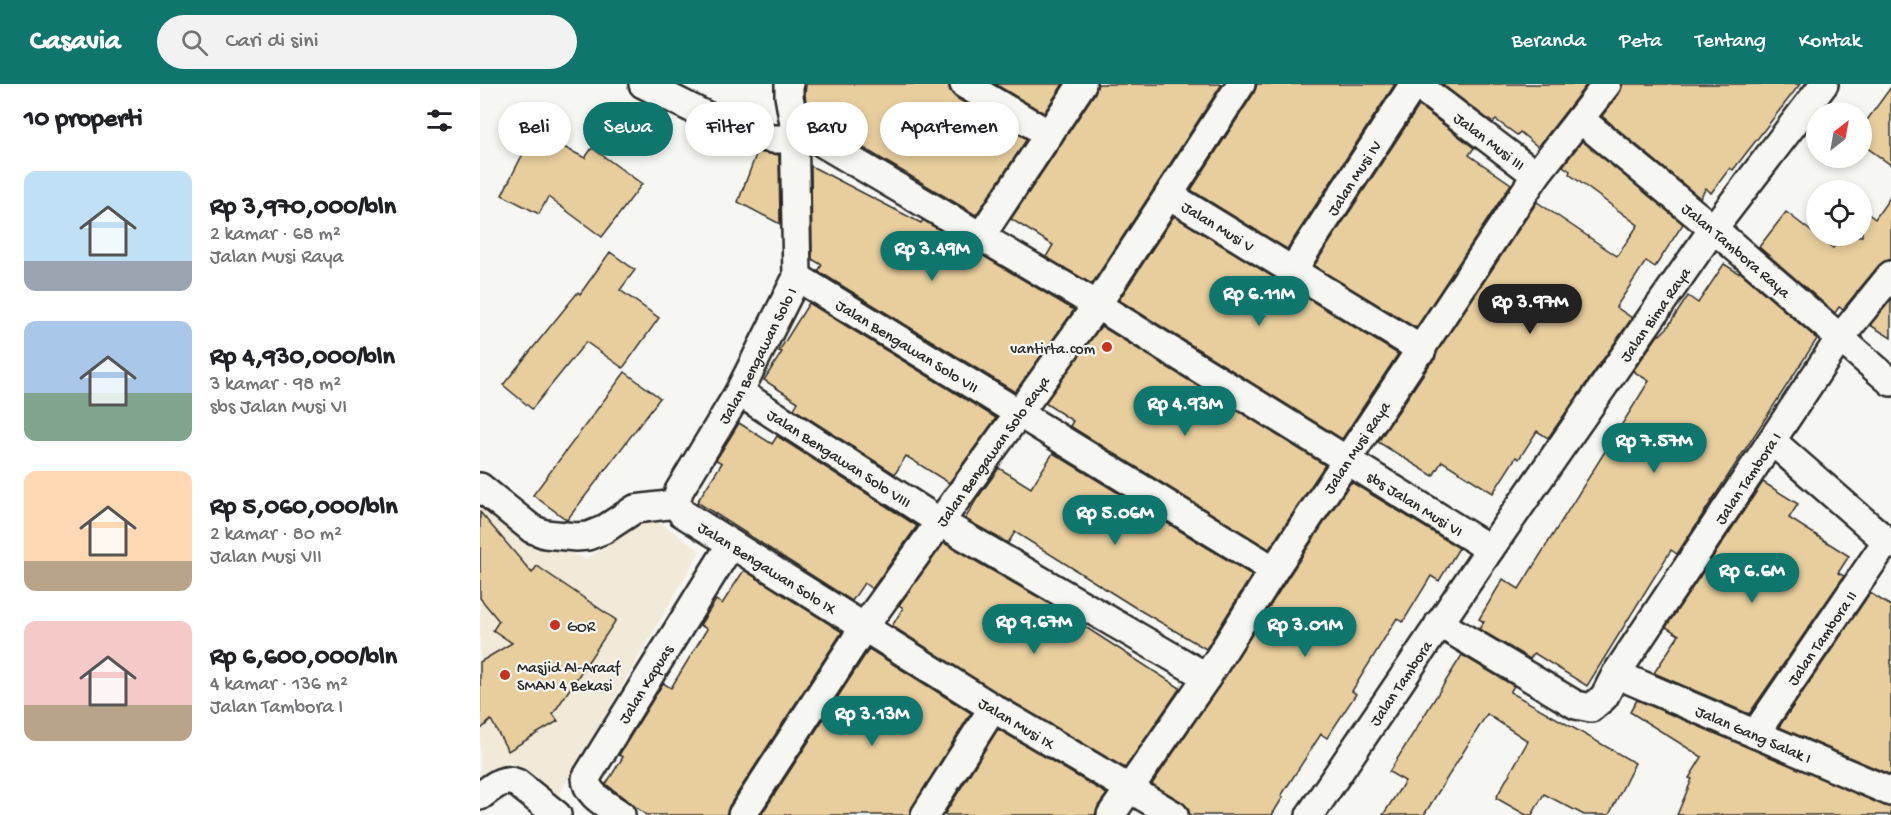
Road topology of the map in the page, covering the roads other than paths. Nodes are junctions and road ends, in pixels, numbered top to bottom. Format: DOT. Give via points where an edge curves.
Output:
graph roads {
  1 [pos="643,84"];
  2 [pos="789,84"];
  3 [pos="964,84"];
  4 [pos="1082,84"];
  5 [pos="1241,84"];
  6 [pos="1415,84"];
  7 [pos="1607,84"];
  8 [pos="1824,84"];
  9 [pos="790,102"];
  10 [pos="1580,119"];
  11 [pos="786,134"];
  12 [pos="1049,134"];
  13 [pos="795,156"];
  14 [pos="844,156"];
  15 [pos="1536,175"];
  16 [pos="1169,195"];
  17 [pos="1713,229"];
  18 [pos="981,236"];
  19 [pos="1292,271"];
  20 [pos="1891,275"];
  21 [pos="797,277"];
  22 [pos="1097,305"];
  23 [pos="1840,338"];
  24 [pos="1422,350"];
  25 [pos="1891,382"];
  26 [pos="739,392"];
  27 [pos="1019,413"];
  28 [pos="1772,441"];
  29 [pos="1347,460"];
  30 [pos="480,486"];
  31 [pos="676,504"];
  32 [pos="940,522"];
  33 [pos="1888,543"];
  34 [pos="731,544"];
  35 [pos="1490,549"];
  36 [pos="1274,570"];
  37 [pos="1439,623"];
  38 [pos="864,627"];
  39 [pos="1616,674"];
  40 [pos="1207,677"];
  41 [pos="993,708"];
  42 [pos="1755,734"];
  43 [pos="1129,789"];
  44 [pos="1891,792"];
  45 [pos="480,796"];
  46 [pos="557,815"];
  47 [pos="621,815"];
  48 [pos="742,815"];
  49 [pos="925,815"];
  50 [pos="1111,815"];
  51 [pos="1174,815"];
  52 [pos="1310,815"];
  1 -- 11 [label="street" via="756,136 773,140"];
  2 -- 9 [label="street"];
  3 -- 12 [label="street"];
  4 -- 12 [label="street"];
  5 -- 16 [label="street, Jalan Bengawan Solo Raya"];
  6 -- 15 [label="street, Jalan Musi III"];
  6 -- 19 [label="street, Jalan Musi IV"];
  7 -- 10 [label="street, Jalan Musi Raya"];
  8 -- 17 [label="street, Jalan Bima Raya"];
  10 -- 15 [label="street, Jalan Musi Raya"];
  10 -- 17 [label="street, Jalan Tambora Raya"];
  12 -- 18 [label="street"];
  13 -- 21 [label="street, Jalan Bengawan Solo I"];
  14 -- 18 [label="street, sbs Jalan Musi VI"];
  15 -- 24 [label="street, Jalan Musi Raya"];
  16 -- 19 [label="street, Jalan Musi V"];
  16 -- 22 [label="street, Jalan Bengawan Solo Raya"];
  17 -- 23 [label="street, Jalan Tambora Raya"];
  17 -- 35 [label="street, Jalan Bima Raya"];
  18 -- 22 [label="street, sbs Jalan Musi VI"];
  19 -- 24 [label="street, Jalan Musi V"];
  20 -- 23 [label="street, Jalan Tambora I"];
  21 -- 26 [label="street, Jalan Bengawan Solo I"];
  21 -- 27 [label="street, Jalan Bengawan Solo VII"];
  22 -- 27 [label="street, Jalan Bengawan Solo Raya"];
  22 -- 29 [label="street, sbs Jalan Musi VI"];
  23 -- 25 [label="street, Jalan Tambora Raya"];
  23 -- 28 [label="street, Jalan Tambora I"];
  24 -- 29 [label="street, Jalan Musi Raya"];
  26 -- 31 [label="street, Jalan Bengawan Solo I" via="679,491"];
  26 -- 32 [label="street, Jalan Bengawan Solo VIII"];
  27 -- 32 [label="street, Jalan Bengawan Solo Raya"];
  27 -- 36 [label="street, Jalan Bengawan Solo VII"];
  28 -- 33 [label="street"];
  28 -- 39 [label="street, Jalan Tambora I"];
  29 -- 35 [label="street, sbs Jalan Musi VI"];
  29 -- 36 [label="street, Jalan Musi Raya"];
  30 -- 31 [label="street" via="532,529 576,537 603,530 635,509"];
  31 -- 34 [label="street, Jalan Bengawan Solo IX" via="682,513"];
  32 -- 38 [label="street, Jalan Bengawan Solo Raya"];
  32 -- 40 [label="street, Jalan Bengawan Solo VIII"];
  33 -- 42 [label="street, Jalan Tambora II"];
  34 -- 38 [label="street, Jalan Bengawan Solo IX"];
  34 -- 47 [label="street, Jalan Kapuas" via="585,778 591,793"];
  35 -- 37 [label="street, Jalan Tambora"];
  36 -- 40 [label="street, Jalan Musi Raya"];
  37 -- 39 [label="street, Jalan Tambora I" via="1576,705 1591,708 1604,697"];
  37 -- 52 [label="street, Jalan Tambora"];
  38 -- 41 [label="street, Jalan Musi IX"];
  38 -- 48 [label="street, Jalan Bengawan Solo Raya"];
  39 -- 42 [label="street, Jalan Gang Salak I"];
  40 -- 43 [label="street, Jalan Musi Raya"];
  41 -- 43 [label="street, Jalan Musi IX"];
  41 -- 49 [label="street"];
  42 -- 44 [label="street, Jalan Gang Salak I"];
  43 -- 50 [label="street, Jalan Musi Raya"];
  43 -- 51 [label="street, Jalan Musi IX"];
  45 -- 46 [label="street" via="499,782 509,780"];
}
